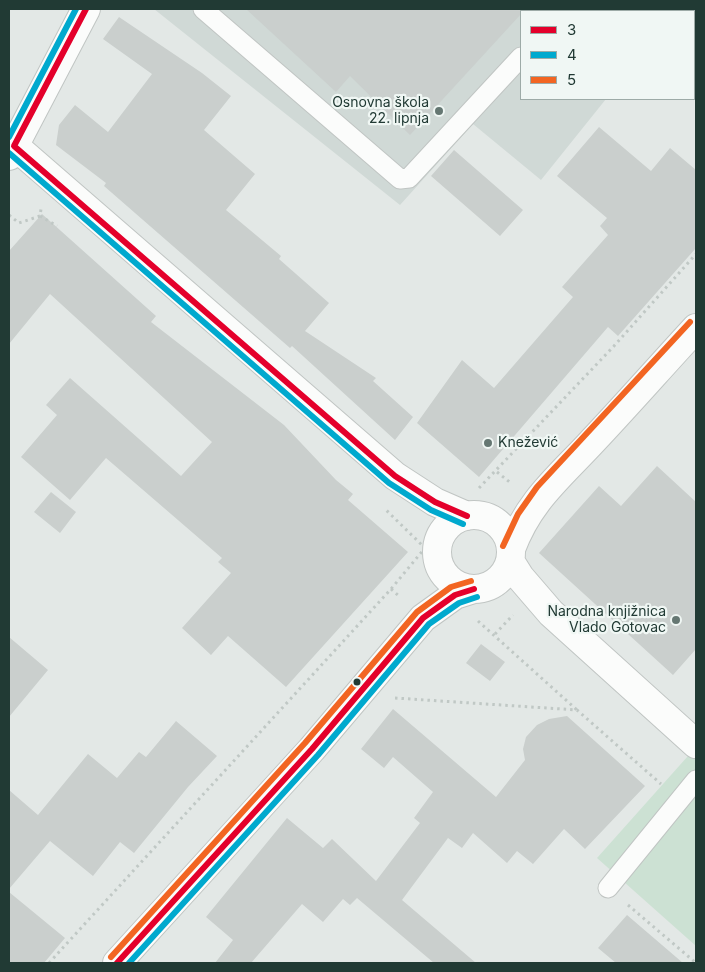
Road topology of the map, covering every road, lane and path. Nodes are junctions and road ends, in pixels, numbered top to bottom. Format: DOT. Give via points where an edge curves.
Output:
graph roads {
  1 [pos="86,9"];
  2 [pos="203,9"];
  3 [pos="520,58"];
  4 [pos="11,147"];
  5 [pos="42,206"];
  6 [pos="9,216"];
  7 [pos="696,254"];
  8 [pos="696,328"];
  9 [pos="395,476"];
  10 [pos="549,485"];
  11 [pos="414,499"];
  12 [pos="475,507"];
  13 [pos="510,555"];
  14 [pos="437,556"];
  15 [pos="480,588"];
  16 [pos="528,599"];
  17 [pos="551,613"];
  18 [pos="423,618"];
  19 [pos="476,619"];
  20 [pos="495,634"];
  21 [pos="397,691"];
  22 [pos="577,710"];
  23 [pos="696,744"];
  24 [pos="696,780"];
  25 [pos="679,799"];
  26 [pos="608,888"];
  27 [pos="49,963"];
  28 [pos="117,963"];
  29 [pos="696,963"];
  1 -- 4 [label="street"];
  2 -- 3 [label="lane" via="400,179 409,178"];
  4 -- 9 [label="street"];
  5 -- 6 [label="path" via="40,216 19,222"];
  7 -- 12 [label="path" via="496,472"];
  8 -- 10 [label="street"];
  9 -- 11 [label="street"];
  9 -- 12 [label="street" via="435,502"];
  10 -- 12 [label="street" via="507,508"];
  10 -- 13 [label="street" via="523,522"];
  11 -- 14 [label="street" via="430,525"];
  11 -- 27 [label="path" via="396,519 425,548"];
  12 -- 13 [label="street" via="508,537"];
  12 -- 14 [label="street" via="446,528 440,538"];
  13 -- 15 [label="street" via="505,572 497,581"];
  13 -- 17 [label="street" via="520,577"];
  14 -- 15 [label="street" via="443,573 452,582 462,587"];
  14 -- 18 [label="street" via="433,592"];
  15 -- 16 [label="street" via="505,590"];
  15 -- 18 [label="street" via="455,595"];
  16 -- 17 [label="street"];
  16 -- 20 [label="path"];
  17 -- 23 [label="street"];
  18 -- 28 [label="street" via="312,749"];
  19 -- 20 [label="path"];
  20 -- 22 [label="path"];
  21 -- 22 [label="path" via="391,698"];
  22 -- 25 [label="path"];
  24 -- 25 [label="lane"];
  25 -- 26 [label="lane"];
  26 -- 29 [label="path"];
}
